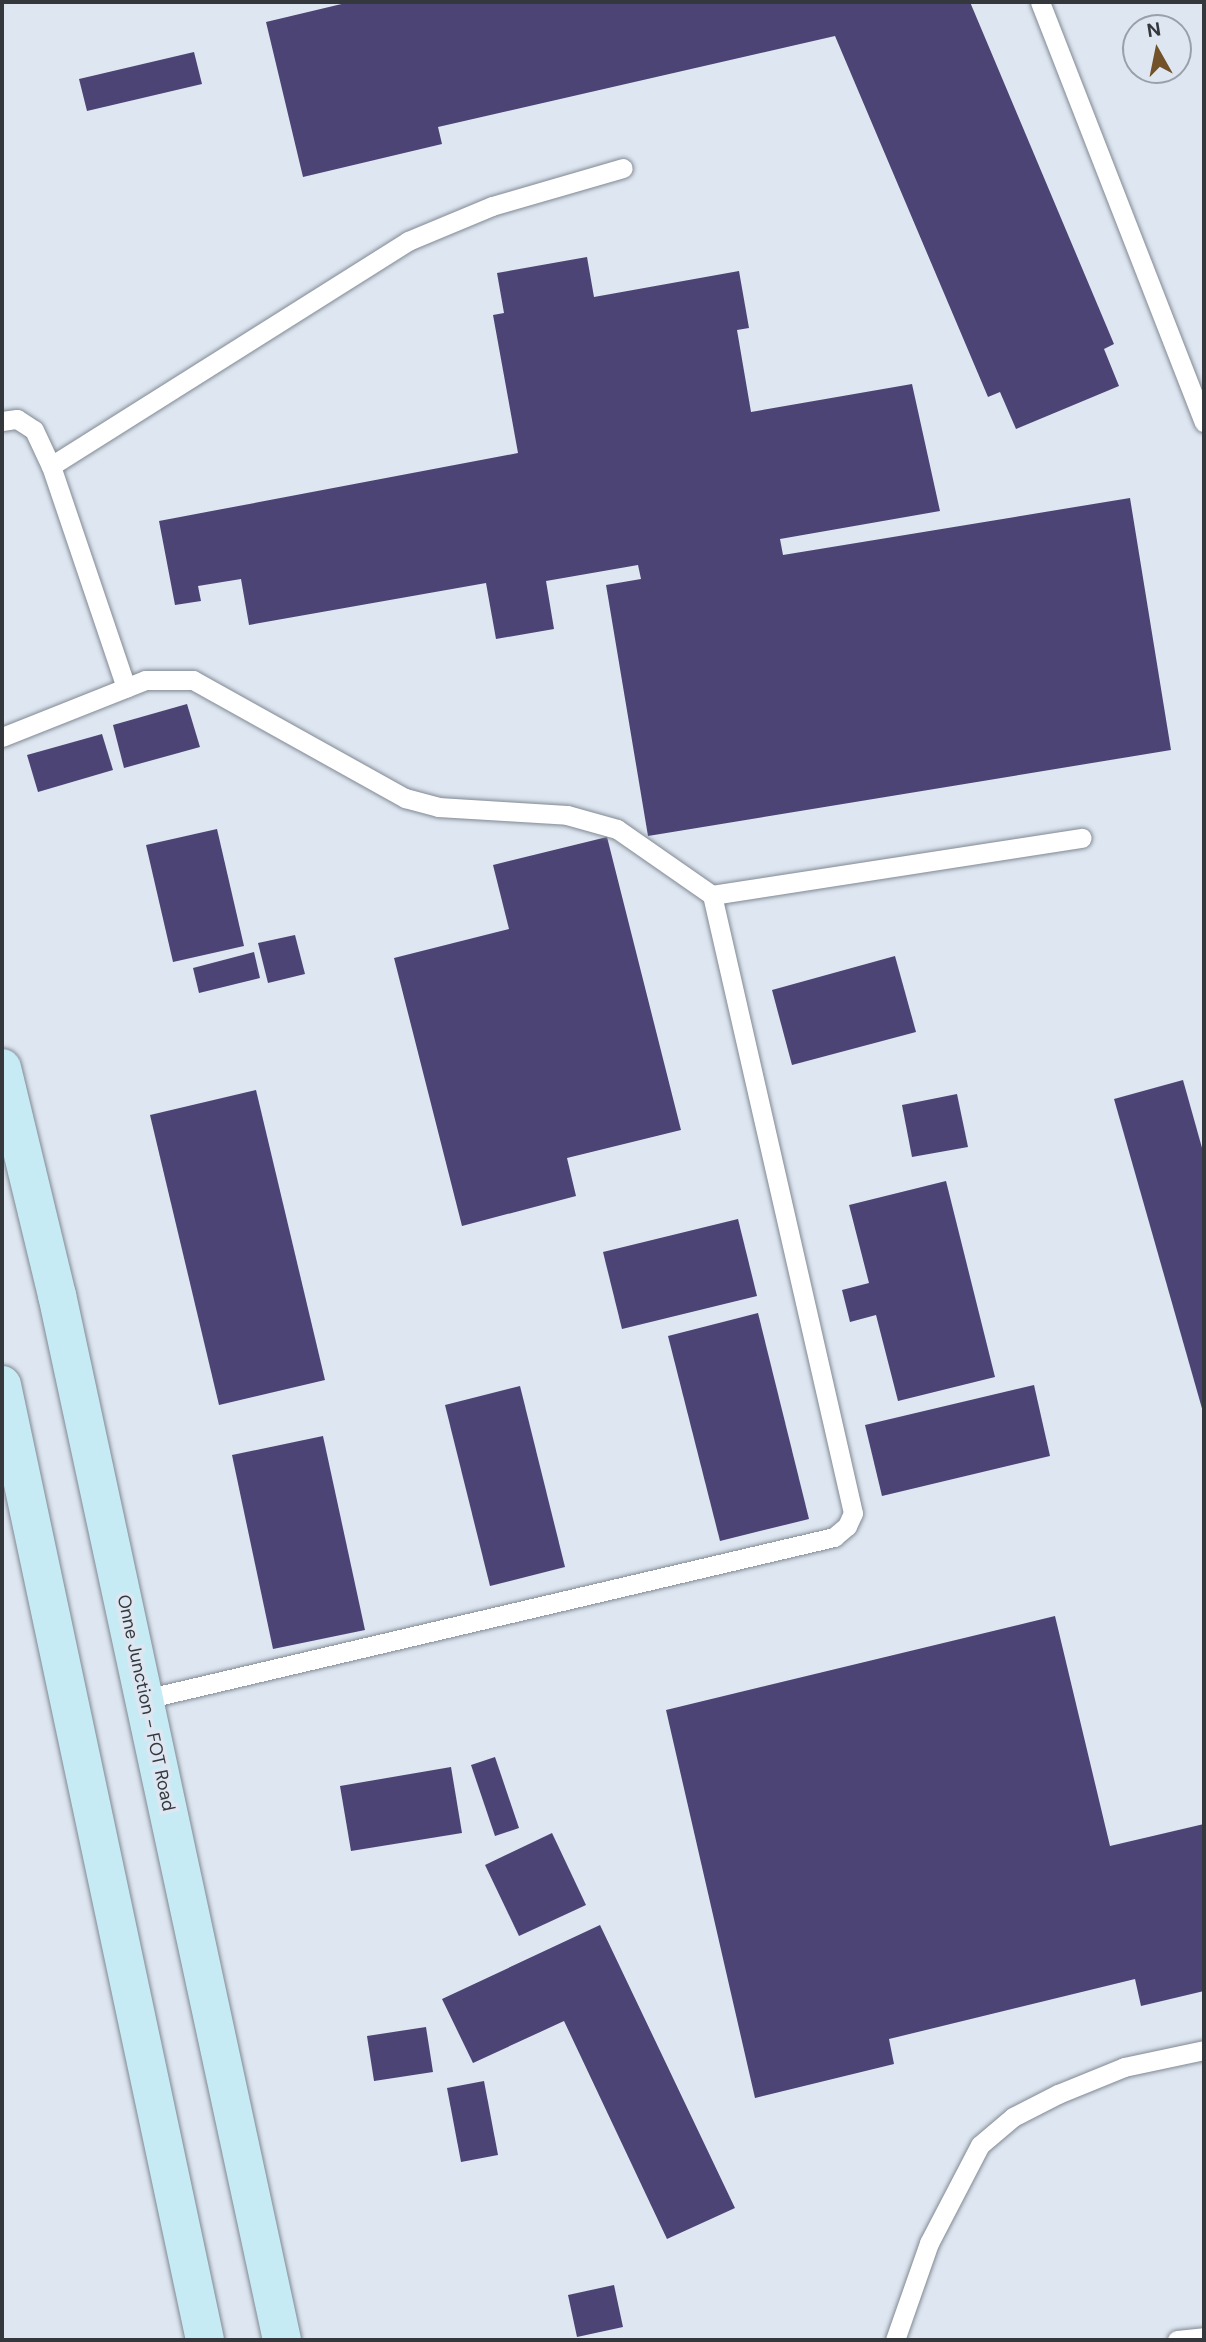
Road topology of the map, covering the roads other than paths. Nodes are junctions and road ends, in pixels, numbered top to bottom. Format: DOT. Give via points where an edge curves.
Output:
graph roads {
  1 [pos="1040,2"];
  2 [pos="623,169"];
  3 [pos="2,421"];
  4 [pos="1204,422"];
  5 [pos="51,466"];
  6 [pos="126,688"];
  7 [pos="2,737"];
  8 [pos="1082,838"];
  9 [pos="712,895"];
  10 [pos="2,1069"];
  11 [pos="2,1385"];
  12 [pos="145,1699"];
  13 [pos="1204,2050"];
  14 [pos="1204,2337"];
  15 [pos="205,2340"];
  16 [pos="282,2340"];
  17 [pos="895,2340"];
  18 [pos="1177,2340"];
  1 -- 4 [label="lane"];
  2 -- 5 [label="lane" via="492,206 408,241"];
  3 -- 5 [label="lane" via="18,419 34,430"];
  5 -- 6 [label="lane"];
  6 -- 7 [label="lane"];
  6 -- 9 [label="lane" via="170,677 193,680 416,801 567,815 617,829 694,889"];
  8 -- 9 [label="lane"];
  9 -- 12 [label="lane" via="853,1513 847,1526 834,1537"];
  10 -- 12 [label="street, Onne Junction - FOT Road"];
  11 -- 15 [label="street"];
  12 -- 16 [label="street, Onne Junction - FOT Road"];
  13 -- 17 [label="lane" via="1124,2067 1058,2094 1013,2117 979,2146 929,2243"];
  14 -- 18 [label="lane"];
}
